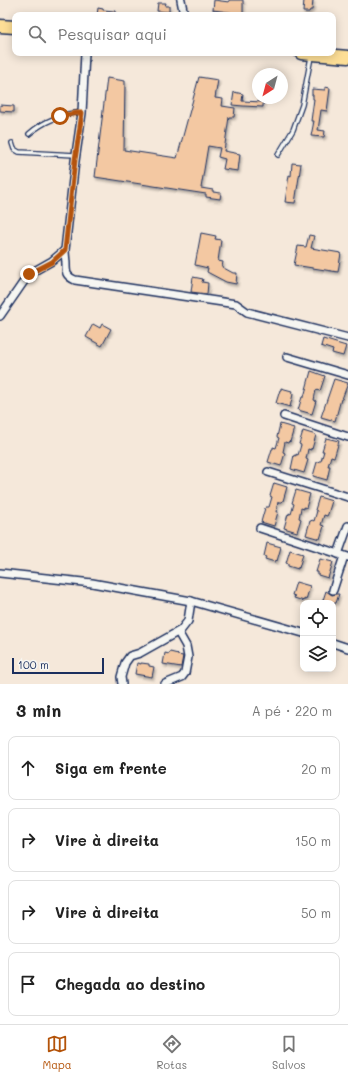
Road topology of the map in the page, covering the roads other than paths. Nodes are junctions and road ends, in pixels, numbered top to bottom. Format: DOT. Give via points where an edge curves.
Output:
graph roads {
  1 [pos="181,0"];
  2 [pos="183,12"];
  3 [pos="0,26"];
  4 [pos="12,27"];
  5 [pos="85,56"];
  6 [pos="306,56"];
  7 [pos="336,56"];
  8 [pos="348,57"];
  9 [pos="82,113"];
  10 [pos="29,134"];
  11 [pos="12,143"];
  12 [pos="75,155"];
  13 [pos="278,155"];
  14 [pos="65,250"];
  15 [pos="0,316"];
  16 [pos="348,338"];
  17 [pos="287,357"];
  18 [pos="348,375"];
  19 [pos="284,416"];
  20 [pos="348,437"];
  21 [pos="268,472"];
  22 [pos="348,497"];
  23 [pos="348,526"];
  24 [pos="260,528"];
  25 [pos="343,555"];
  26 [pos="0,572"];
  27 [pos="333,590"];
  28 [pos="191,601"];
  29 [pos="178,632"];
  30 [pos="300,632"];
  31 [pos="336,644"];
  32 [pos="348,648"];
  33 [pos="122,684"];
  34 [pos="165,684"];
  1 -- 2 [label="street"];
  3 -- 4 [label="highway"];
  5 -- 9 [label="street"];
  6 -- 13 [label="lane" via="302,105 293,130"];
  7 -- 8 [label="highway"];
  9 -- 10 [label="lane" via="60,116"];
  9 -- 12 [label="street"];
  11 -- 12 [label="lane" via="14,149 19,152"];
  12 -- 14 [label="street"];
  14 -- 15 [label="street" via="52,262 29,274"];
  14 -- 16 [label="street" via="66,272 74,280 236,304 247,312"];
  17 -- 18 [label="street"];
  19 -- 20 [label="street"];
  21 -- 22 [label="street"];
  23 -- 25 [label="street"];
  24 -- 25 [label="street"];
  25 -- 27 [label="street"];
  26 -- 28 [label="street" via="92,583"];
  28 -- 29 [label="street" via="188,621"];
  28 -- 30 [label="street"];
  29 -- 33 [label="street" via="130,656 125,662"];
  29 -- 34 [label="street" via="186,646 188,657 185,673 182,677"];
  31 -- 32 [label="street"];
}
